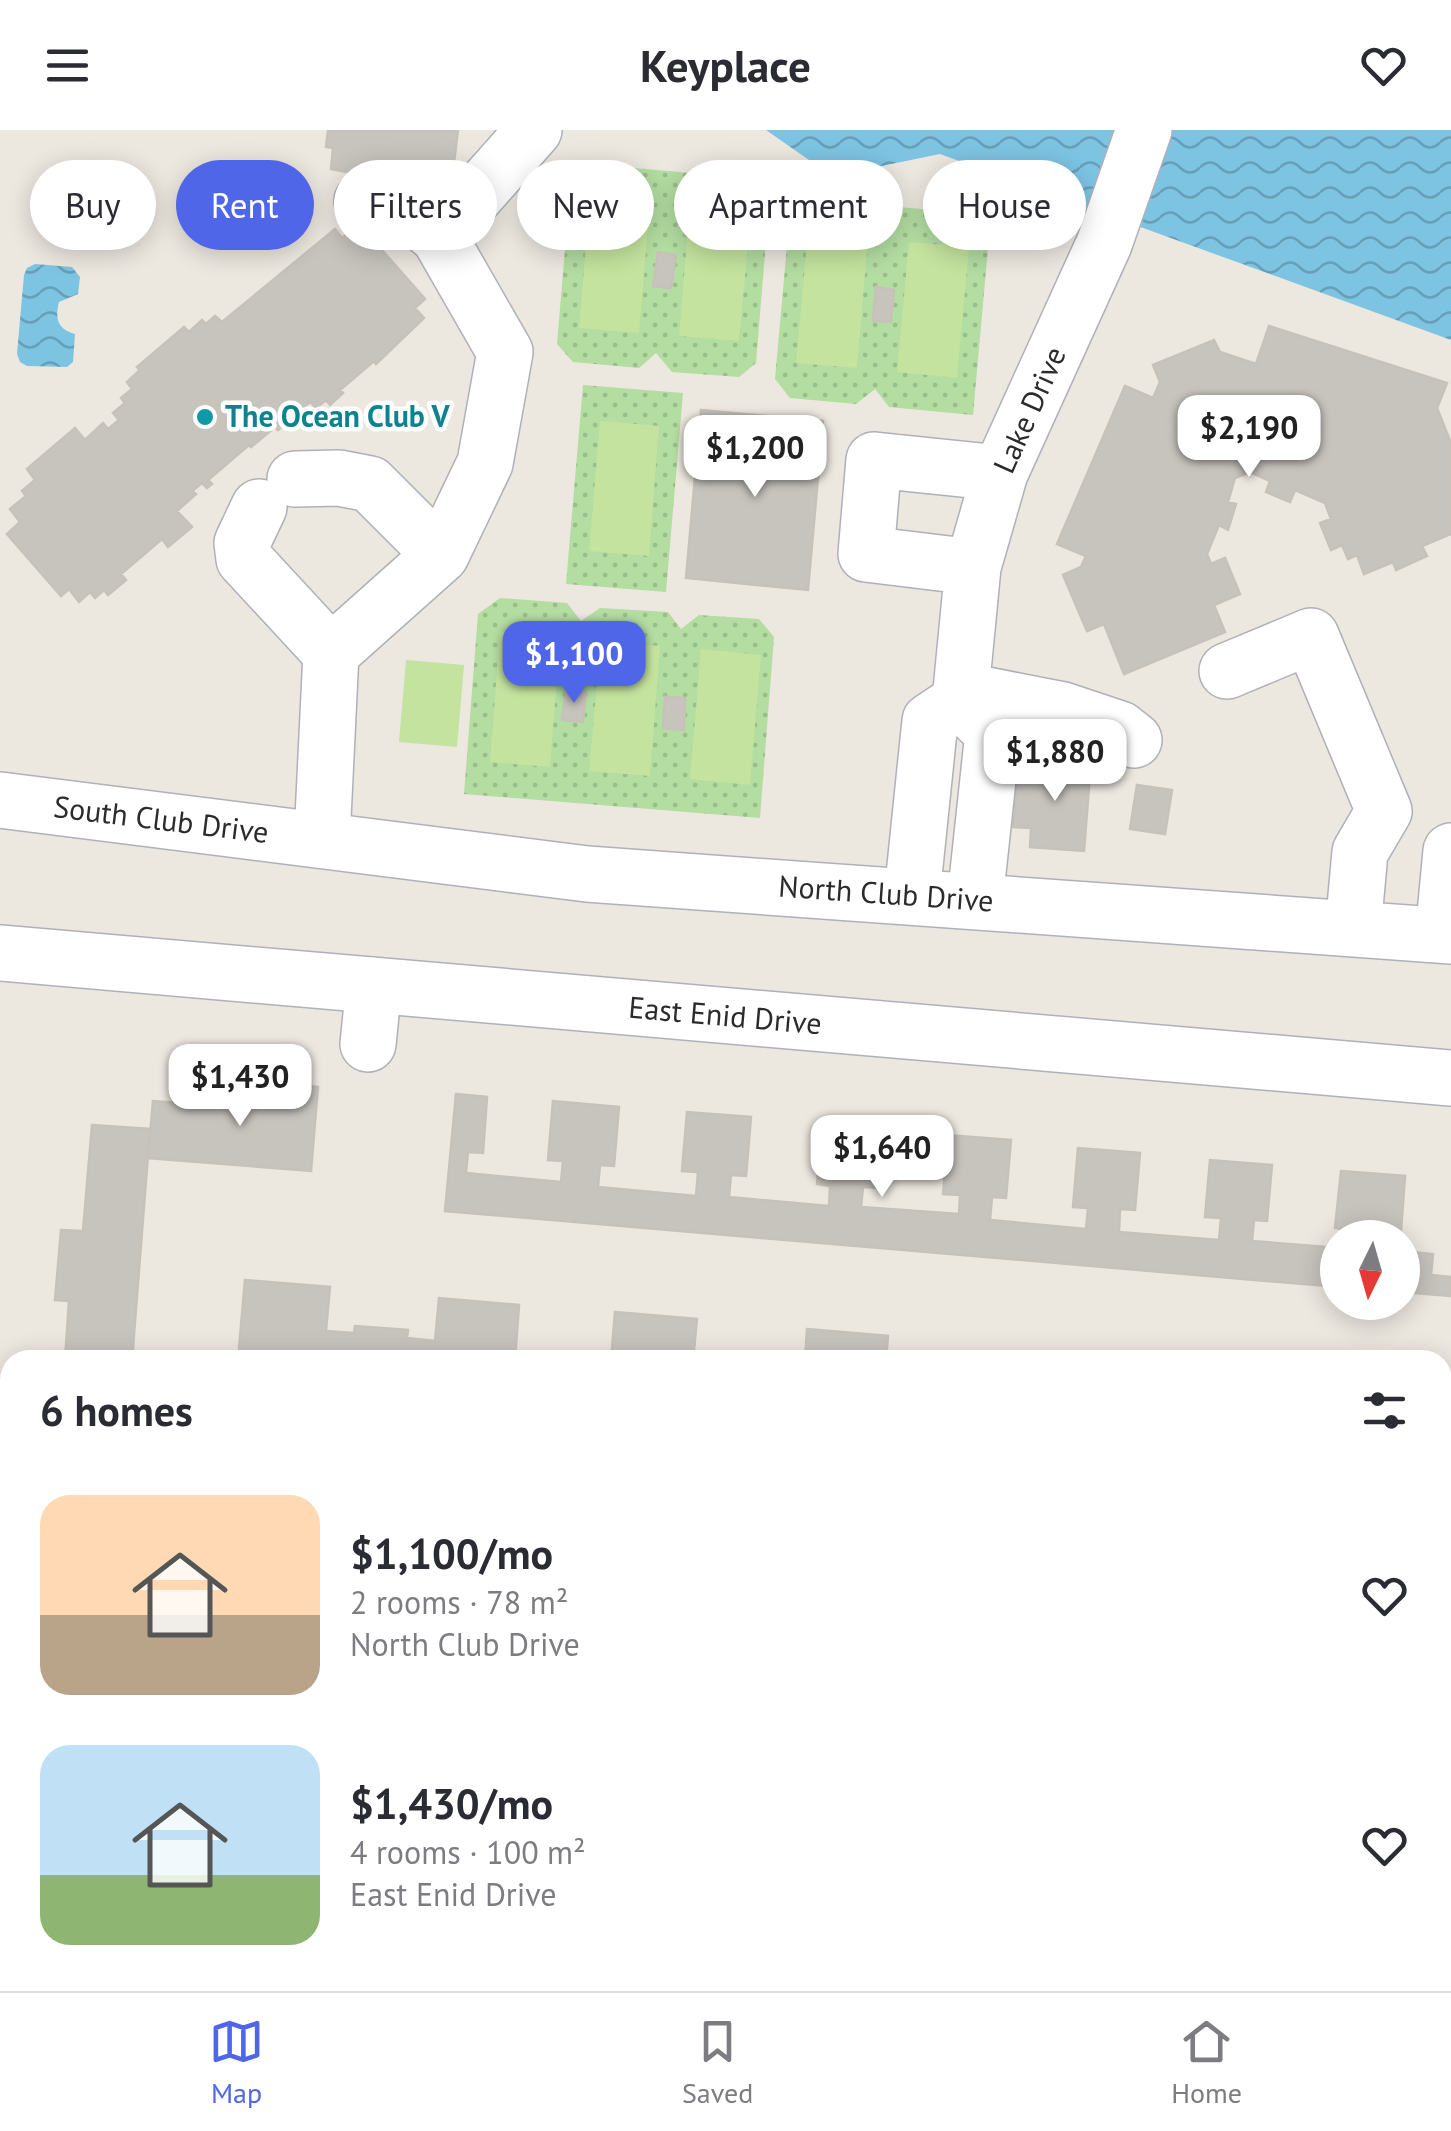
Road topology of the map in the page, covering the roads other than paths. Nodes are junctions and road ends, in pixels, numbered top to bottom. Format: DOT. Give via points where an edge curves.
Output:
graph roads {
  1 [pos="534,130"];
  2 [pos="1144,130"];
  3 [pos="497,171"];
  4 [pos="446,250"];
  5 [pos="1000,472"];
  6 [pos="441,554"];
  7 [pos="973,567"];
  8 [pos="331,653"];
  9 [pos="1227,671"];
  10 [pos="960,696"];
  11 [pos="1134,740"];
  12 [pos="0,800"];
  13 [pos="1384,811"];
  14 [pos="1451,838"];
  15 [pos="322,840"];
  16 [pos="1451,850"];
  17 [pos="912,896"];
  18 [pos="975,900"];
  19 [pos="1354,928"];
  20 [pos="1447,935"];
  21 [pos="0,953"];
  22 [pos="374,985"];
  23 [pos="368,1044"];
  24 [pos="1451,1078"];
  1 -- 3 [label="street"];
  2 -- 5 [label="street, Lake Drive" via="1104,244"];
  4 -- 6 [label="street" via="506,352 485,463"];
  5 -- 7 [label="street, Lake Drive"];
  5 -- 7 [label="street" via="874,460 866,554"];
  6 -- 8 [label="street"];
  6 -- 8 [label="street" via="370,484 339,478 277,493 242,543 244,559"];
  7 -- 10 [label="street, Lake Drive"];
  8 -- 15 [label="street"];
  9 -- 13 [label="street" via="1311,636"];
  10 -- 11 [label="street" via="1063,710"];
  10 -- 17 [label="street" via="930,721"];
  10 -- 18 [label="street" via="992,733"];
  12 -- 15 [label="street, South Club Drive"];
  13 -- 14 [label="street"];
  13 -- 19 [label="street" via="1360,852"];
  15 -- 17 [label="street, North Club Drive" via="587,874"];
  16 -- 20 [label="street"];
  17 -- 18 [label="street, North Club Drive"];
  18 -- 19 [label="street, North Club Drive"];
  19 -- 20 [label="street, North Club Drive"];
  21 -- 22 [label="street, East Enid Drive"];
  22 -- 23 [label="street"];
  22 -- 24 [label="street, East Enid Drive"];
}
